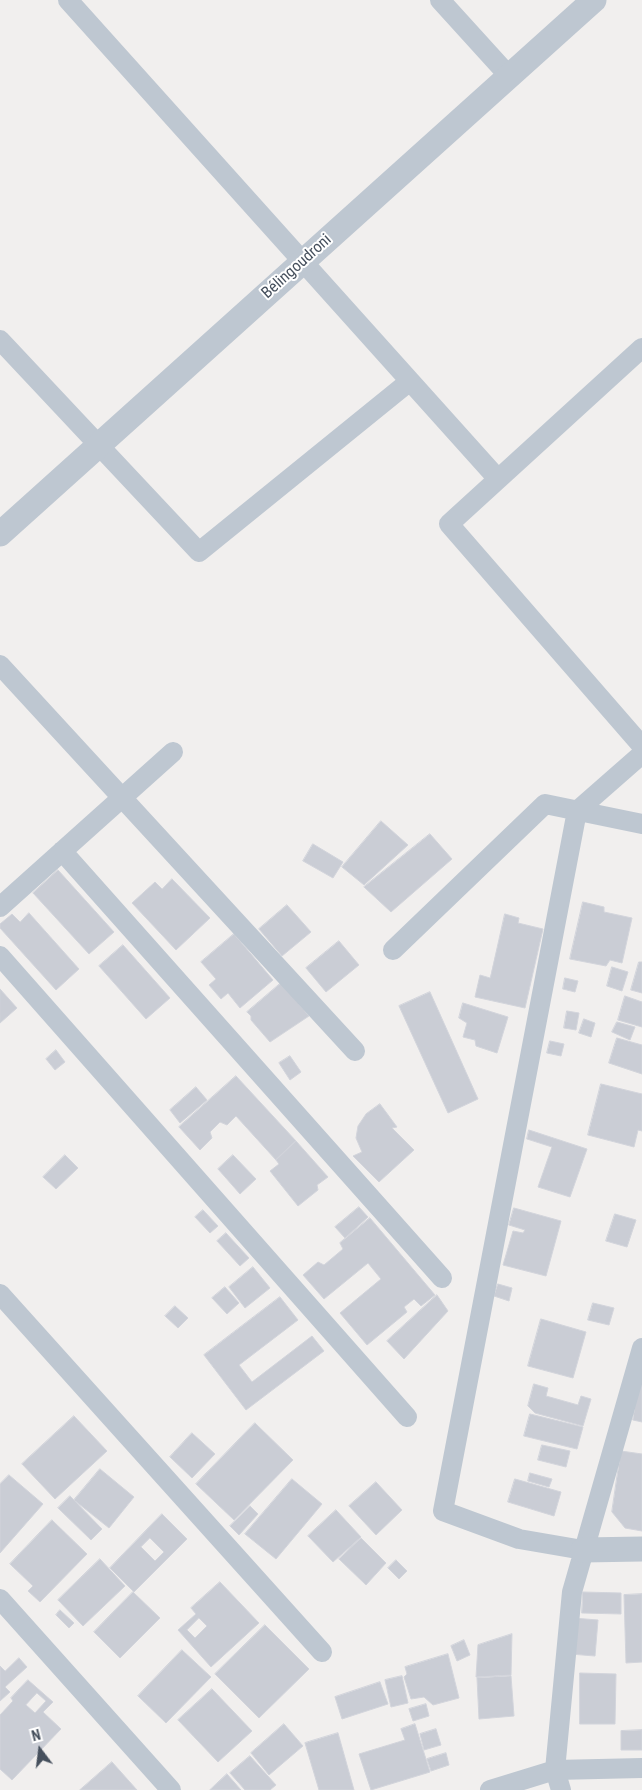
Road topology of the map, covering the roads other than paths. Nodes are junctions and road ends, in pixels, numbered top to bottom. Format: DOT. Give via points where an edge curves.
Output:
graph roads {
  1 [pos="68,0"];
  2 [pos="440,0"];
  3 [pos="594,0"];
  4 [pos="509,76"];
  5 [pos="303,261"];
  6 [pos="0,340"];
  7 [pos="642,348"];
  8 [pos="410,381"];
  9 [pos="99,445"];
  10 [pos="498,479"];
  11 [pos="0,534"];
  12 [pos="0,665"];
  13 [pos="642,746"];
  14 [pos="173,752"];
  15 [pos="642,754"];
  16 [pos="122,798"];
  17 [pos="577,811"];
  18 [pos="642,824"];
  19 [pos="62,851"];
  20 [pos="0,907"];
  21 [pos="393,950"];
  22 [pos="0,956"];
  23 [pos="355,1051"];
  24 [pos="442,1278"];
  25 [pos="0,1294"];
  26 [pos="642,1348"];
  27 [pos="408,1416"];
  28 [pos="642,1549"];
  29 [pos="583,1550"];
  30 [pos="0,1599"];
  31 [pos="322,1652"];
  32 [pos="642,1768"];
  33 [pos="555,1770"];
  34 [pos="171,1790"];
  35 [pos="490,1790"];
  36 [pos="561,1790"];
  1 -- 5 [label="street"];
  2 -- 4 [label="street"];
  3 -- 4 [label="street, Bélingoudroni"];
  4 -- 5 [label="street, Bélingoudroni"];
  5 -- 8 [label="street"];
  5 -- 9 [label="street, Bélingoudroni"];
  6 -- 9 [label="street"];
  7 -- 10 [label="street"];
  8 -- 9 [label="street" via="199,552"];
  8 -- 10 [label="street"];
  9 -- 11 [label="street, Bélingoudroni"];
  10 -- 13 [label="street" via="449,524"];
  12 -- 16 [label="street"];
  14 -- 16 [label="street"];
  15 -- 17 [label="street"];
  16 -- 19 [label="street"];
  16 -- 23 [label="street"];
  17 -- 18 [label="street"];
  17 -- 21 [label="street" via="546,804"];
  17 -- 29 [label="street" via="443,1511 519,1539"];
  19 -- 20 [label="street"];
  19 -- 24 [label="street"];
  22 -- 27 [label="street"];
  25 -- 31 [label="street"];
  26 -- 29 [label="street"];
  28 -- 29 [label="street"];
  29 -- 33 [label="street" via="572,1592"];
  30 -- 34 [label="street"];
  32 -- 33 [label="street"];
  33 -- 35 [label="street"];
  33 -- 36 [label="street"];
}
